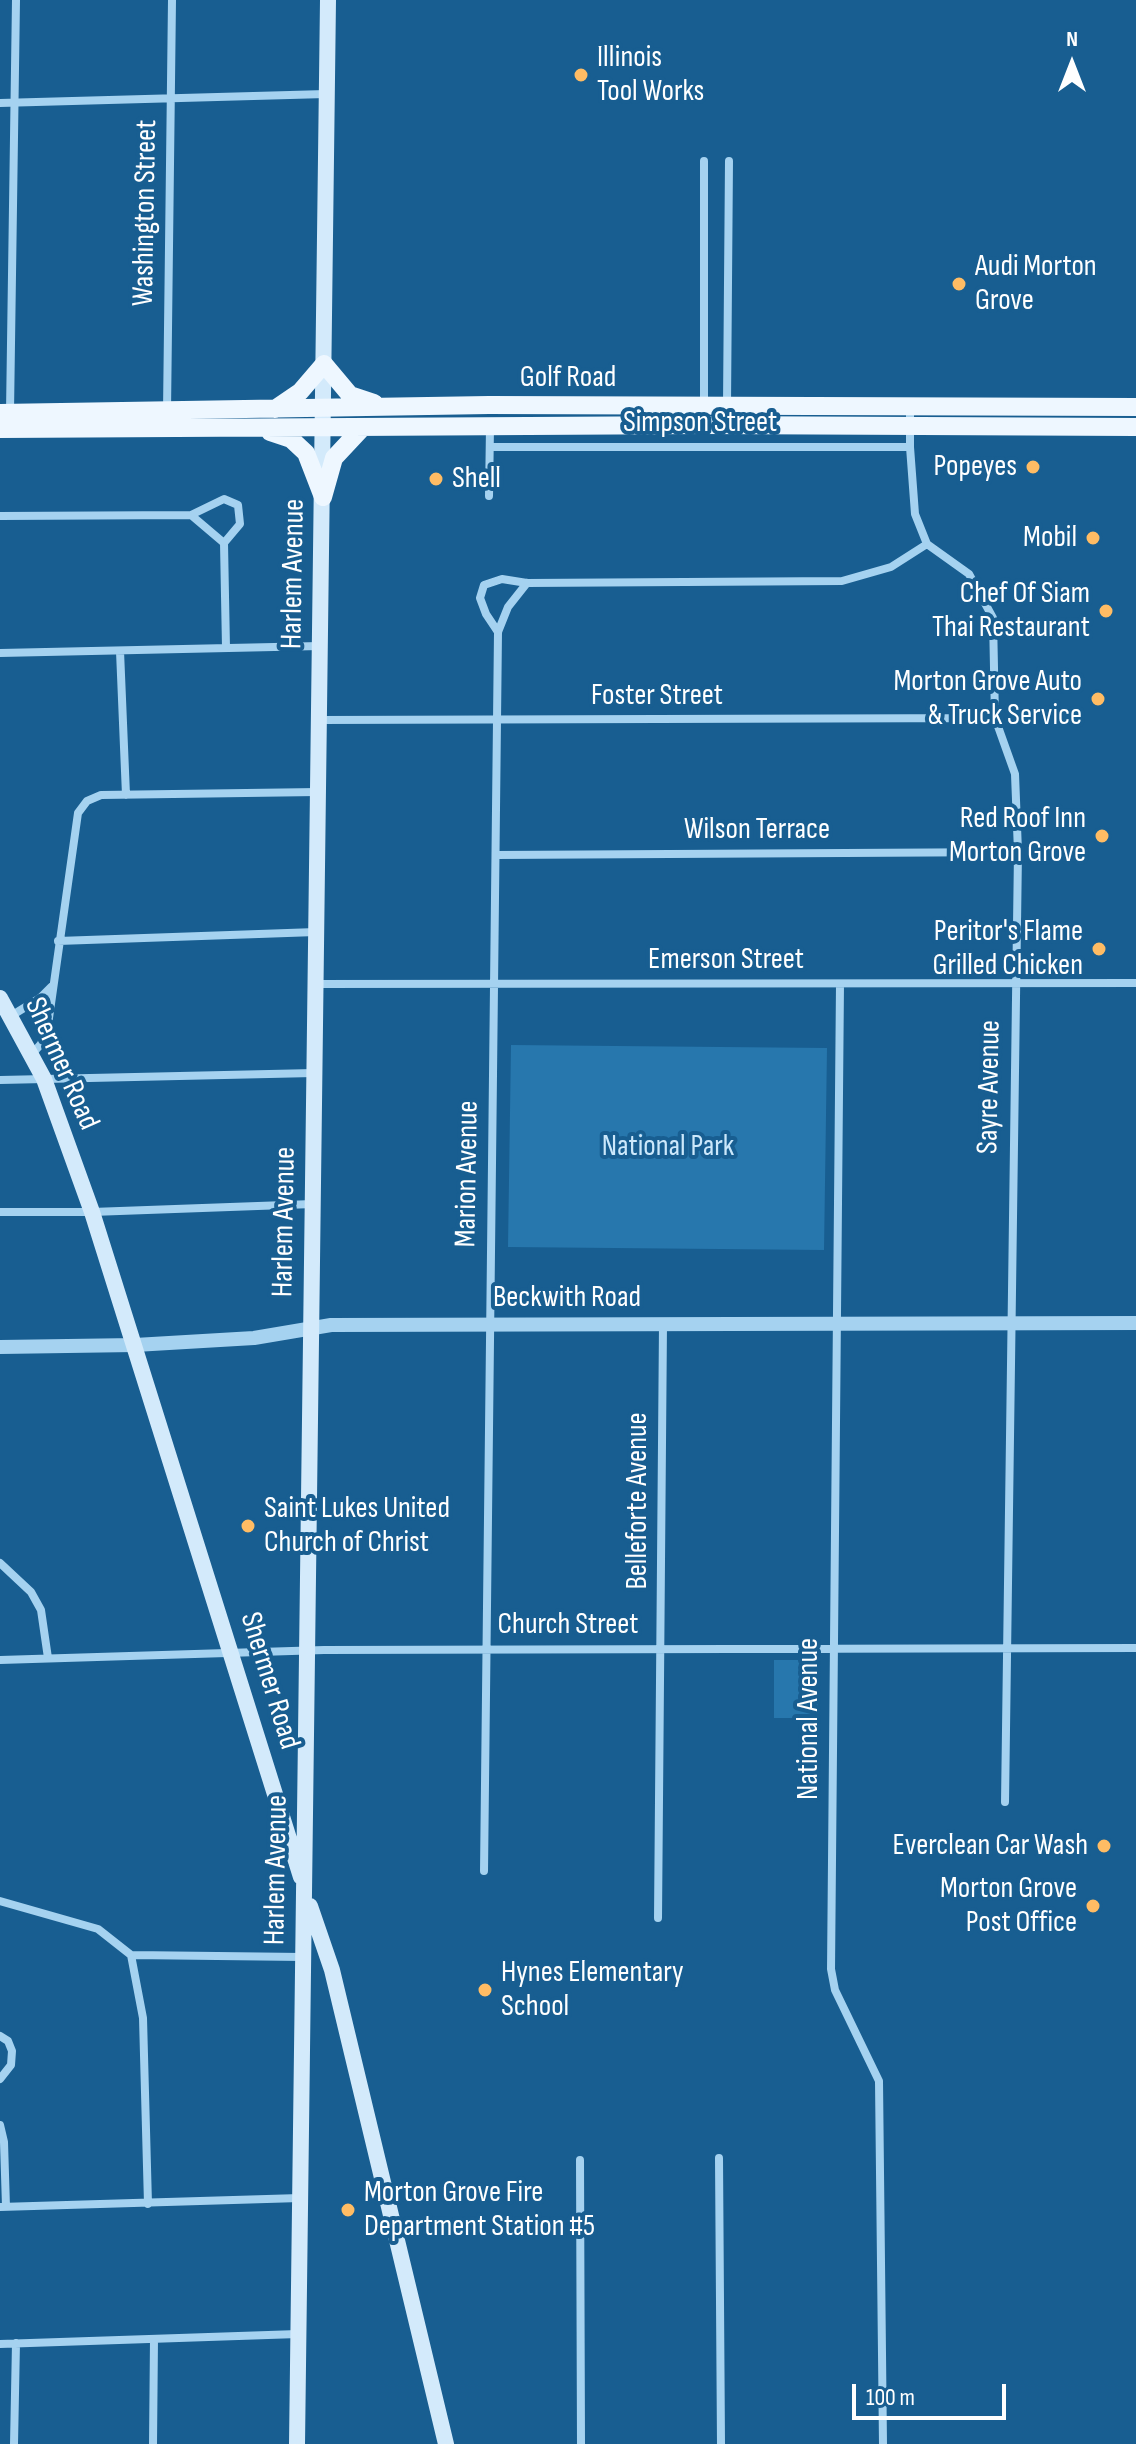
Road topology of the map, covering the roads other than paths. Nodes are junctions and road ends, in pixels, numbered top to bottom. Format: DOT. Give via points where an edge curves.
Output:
graph roads {
  1 [pos="16,0"];
  2 [pos="172,0"];
  3 [pos="328,0"];
  4 [pos="327,94"];
  5 [pos="171,98"];
  6 [pos="0,103"];
  7 [pos="16,103"];
  8 [pos="704,161"];
  9 [pos="729,161"];
  10 [pos="324,364"];
  11 [pos="1136,407"];
  12 [pos="390,408"];
  13 [pos="275,409"];
  14 [pos="704,415"];
  15 [pos="727,415"];
  16 [pos="910,416"];
  17 [pos="324,418"];
  18 [pos="167,419"];
  19 [pos="5,421"];
  20 [pos="256,427"];
  21 [pos="363,427"];
  22 [pos="490,427"];
  23 [pos="1136,427"];
  24 [pos="490,447"];
  25 [pos="910,447"];
  26 [pos="489,496"];
  27 [pos="323,497"];
  28 [pos="191,515"];
  29 [pos="0,516"];
  30 [pos="224,543"];
  31 [pos="927,544"];
  32 [pos="527,583"];
  33 [pos="498,632"];
  34 [pos="321,646"];
  35 [pos="226,648"];
  36 [pos="120,651"];
  37 [pos="0,653"];
  38 [pos="995,718"];
  39 [pos="320,720"];
  40 [pos="497,721"];
  41 [pos="319,792"];
  42 [pos="126,795"];
  43 [pos="1018,852"];
  44 [pos="496,855"];
  45 [pos="317,932"];
  46 [pos="58,941"];
  47 [pos="1016,982"];
  48 [pos="494,983"];
  49 [pos="1136,983"];
  50 [pos="316,984"];
  51 [pos="840,984"];
  52 [pos="52,987"];
  53 [pos="0,998"];
  54 [pos="11,1016"];
  55 [pos="32,1054"];
  56 [pos="315,1073"];
  57 [pos="44,1079"];
  58 [pos="0,1080"];
  59 [pos="313,1204"];
  60 [pos="0,1212"];
  61 [pos="92,1212"];
  62 [pos="837,1323"];
  63 [pos="1011,1323"];
  64 [pos="1136,1323"];
  65 [pos="663,1324"];
  66 [pos="490,1325"];
  67 [pos="312,1329"];
  68 [pos="135,1345"];
  69 [pos="0,1347"];
  70 [pos="0,1563"];
  71 [pos="1007,1648"];
  72 [pos="1136,1648"];
  73 [pos="661,1649"];
  74 [pos="834,1649"];
  75 [pos="308,1650"];
  76 [pos="487,1650"];
  77 [pos="231,1653"];
  78 [pos="48,1658"];
  79 [pos="0,1660"];
  80 [pos="1005,1802"];
  81 [pos="484,1871"];
  82 [pos="306,1894"];
  83 [pos="0,1901"];
  84 [pos="658,1918"];
  85 [pos="131,1955"];
  86 [pos="304,1957"];
  87 [pos="0,2036"];
  88 [pos="0,2079"];
  89 [pos="0,2125"];
  90 [pos="719,2158"];
  91 [pos="580,2160"];
  92 [pos="300,2198"];
  93 [pos="148,2204"];
  94 [pos="3,2207"];
  95 [pos="299,2334"];
  96 [pos="154,2339"];
  97 [pos="16,2343"];
  98 [pos="0,2344"];
  99 [pos="14,2444"];
  100 [pos="153,2444"];
  101 [pos="297,2444"];
  102 [pos="446,2444"];
  103 [pos="581,2444"];
  104 [pos="721,2444"];
  105 [pos="883,2444"];
  1 -- 7 [label="street"];
  2 -- 5 [label="street, Washington Street"];
  3 -- 4 [label="main road, Harlem Avenue"];
  4 -- 5 [label="street"];
  4 -- 10 [label="main road, Harlem Avenue"];
  5 -- 7 [label="street"];
  5 -- 18 [label="street, Washington Street"];
  6 -- 7 [label="street"];
  7 -- 19 [label="street"];
  8 -- 14 [label="street"];
  9 -- 15 [label="street"];
  10 -- 12 [label="main road" via="350,395"];
  10 -- 13 [label="main road" via="300,392"];
  10 -- 17 [label="main road, Harlem Avenue"];
  11 -- 16 [label="main road, Golf Road"];
  12 -- 14 [label="main road, Golf Road"];
  12 -- 17 [label="main road, Golf Road"];
  13 -- 17 [label="main road, Golf Road"];
  13 -- 18 [label="main road, Golf Road"];
  14 -- 15 [label="main road, Golf Road"];
  14 -- 22 [label="main road, Golf Road"];
  15 -- 16 [label="main road, Golf Road"];
  16 -- 23 [label="main road, Golf Road"];
  16 -- 25 [label="street"];
  17 -- 20 [label="main road, Golf Road"];
  17 -- 21 [label="main road, Golf Road"];
  17 -- 27 [label="main road, Harlem Avenue"];
  18 -- 19 [label="main road, Golf Road"];
  18 -- 20 [label="main road, Golf Road"];
  20 -- 27 [label="main road" via="291,439 306,453"];
  21 -- 22 [label="main road, Golf Road"];
  21 -- 27 [label="main road" via="334,458"];
  22 -- 24 [label="street"];
  24 -- 25 [label="street, Simpson Street"];
  24 -- 26 [label="street"];
  25 -- 31 [label="street" via="915,514"];
  27 -- 34 [label="main road, Harlem Avenue"];
  28 -- 29 [label="street"];
  28 -- 30 [label="street"];
  28 -- 30 [label="street" via="224,499 238,505 240,524"];
  30 -- 35 [label="street"];
  31 -- 32 [label="street" via="891,567 842,581"];
  31 -- 38 [label="street, Sayre Avenue" via="969,574 993,618"];
  32 -- 33 [label="street, Marion Avenue" via="508,607"];
  32 -- 33 [label="street" via="502,579 484,585 480,598"];
  33 -- 40 [label="street, Marion Avenue"];
  34 -- 35 [label="street"];
  34 -- 39 [label="main road, Harlem Avenue"];
  35 -- 36 [label="street"];
  36 -- 37 [label="street"];
  36 -- 42 [label="street"];
  38 -- 40 [label="street, Foster Street"];
  38 -- 43 [label="street, Sayre Avenue" via="1015,774"];
  39 -- 40 [label="street, Foster Street"];
  39 -- 41 [label="main road, Harlem Avenue"];
  40 -- 44 [label="street, Marion Avenue"];
  41 -- 42 [label="street"];
  41 -- 45 [label="main road, Harlem Avenue"];
  42 -- 46 [label="street" via="101,795 78,813"];
  43 -- 44 [label="street, Wilson Terrace"];
  43 -- 47 [label="street, Sayre Avenue"];
  44 -- 48 [label="street, Marion Avenue"];
  45 -- 46 [label="street"];
  45 -- 50 [label="main road, Harlem Avenue"];
  46 -- 52 [label="street"];
  47 -- 49 [label="street, Emerson Street"];
  47 -- 51 [label="street, Emerson Street"];
  47 -- 63 [label="street, Sayre Avenue"];
  48 -- 50 [label="street, Emerson Street"];
  48 -- 51 [label="street, Emerson Street"];
  48 -- 66 [label="street, Marion Avenue"];
  50 -- 56 [label="main road, Harlem Avenue"];
  51 -- 62 [label="street, National Avenue"];
  52 -- 54 [label="street"];
  52 -- 55 [label="street" via="48,1025"];
  53 -- 54 [label="main road, Shermer Road"];
  54 -- 55 [label="main road, Shermer Road"];
  55 -- 57 [label="main road, Shermer Road"];
  56 -- 57 [label="street"];
  56 -- 59 [label="main road, Harlem Avenue"];
  57 -- 58 [label="street"];
  57 -- 61 [label="main road, Shermer Road"];
  59 -- 61 [label="street"];
  59 -- 67 [label="main road, Harlem Avenue"];
  60 -- 61 [label="street"];
  61 -- 68 [label="main road, Shermer Road"];
  62 -- 63 [label="street, Beckwith Road"];
  62 -- 65 [label="street, Beckwith Road"];
  62 -- 74 [label="street, National Avenue"];
  63 -- 64 [label="street, Beckwith Road"];
  63 -- 71 [label="street, Sayre Avenue"];
  65 -- 66 [label="street, Beckwith Road"];
  65 -- 73 [label="street, Belleforte Avenue"];
  66 -- 67 [label="street, Beckwith Road"];
  66 -- 76 [label="street, Marion Avenue"];
  67 -- 68 [label="street, Beckwith Road"];
  67 -- 75 [label="main road, Harlem Avenue"];
  68 -- 69 [label="street, Beckwith Road"];
  68 -- 77 [label="main road, Shermer Road"];
  70 -- 78 [label="street" via="31,1592 41,1610"];
  71 -- 72 [label="street, Church Street"];
  71 -- 74 [label="street, Church Street"];
  71 -- 80 [label="street, Sayre Avenue"];
  73 -- 74 [label="street, Church Street"];
  73 -- 76 [label="street, Church Street"];
  73 -- 84 [label="street, Belleforte Avenue"];
  74 -- 105 [label="street, National Avenue" via="831,1969 835,1990 879,2081"];
  75 -- 76 [label="street, Church Street"];
  75 -- 77 [label="street, Church Street"];
  75 -- 82 [label="main road, Harlem Avenue"];
  76 -- 81 [label="street, Marion Avenue"];
  77 -- 78 [label="street, Church Street"];
  77 -- 82 [label="main road, Shermer Road"];
  78 -- 79 [label="street, Church Street"];
  82 -- 86 [label="main road, Harlem Avenue"];
  82 -- 102 [label="main road, Shermer Road" via="332,1970"];
  83 -- 85 [label="street" via="98,1929"];
  85 -- 86 [label="street"];
  85 -- 93 [label="street" via="143,2018"];
  86 -- 92 [label="main road, Harlem Avenue"];
  87 -- 88 [label="street" via="12,2051 11,2065"];
  89 -- 94 [label="street"];
  90 -- 104 [label="street"];
  91 -- 103 [label="street"];
  92 -- 93 [label="street"];
  92 -- 95 [label="main road, Harlem Avenue"];
  93 -- 94 [label="street"];
  95 -- 96 [label="street"];
  95 -- 101 [label="main road, Harlem Avenue"];
  96 -- 97 [label="street"];
  96 -- 100 [label="street"];
  97 -- 98 [label="street"];
  97 -- 99 [label="street"];
}
